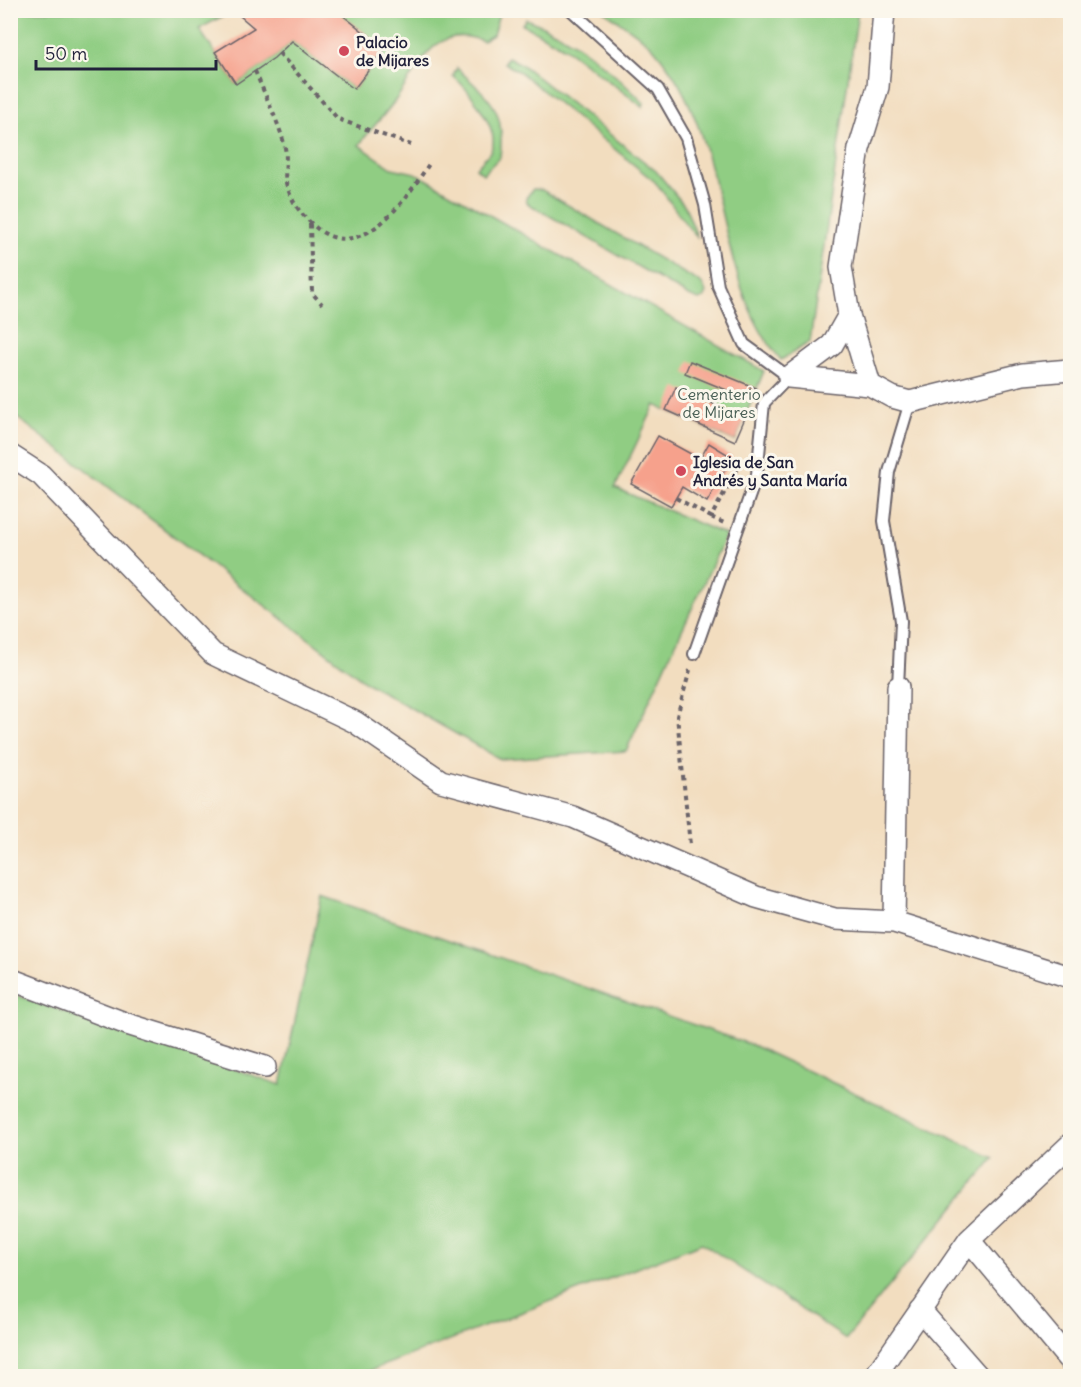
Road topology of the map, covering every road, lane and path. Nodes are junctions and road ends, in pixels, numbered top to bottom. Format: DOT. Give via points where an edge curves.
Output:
graph roads {
  1 [pos="571,10"];
  2 [pos="884,10"];
  3 [pos="279,53"];
  4 [pos="255,71"];
  5 [pos="411,145"];
  6 [pos="429,164"];
  7 [pos="310,223"];
  8 [pos="322,304"];
  9 [pos="849,315"];
  10 [pos="1071,370"];
  11 [pos="789,377"];
  12 [pos="870,385"];
  13 [pos="910,402"];
  14 [pos="743,454"];
  15 [pos="10,455"];
  16 [pos="676,498"];
  17 [pos="694,654"];
  18 [pos="898,687"];
  19 [pos="693,869"];
  20 [pos="894,922"];
  21 [pos="1071,977"];
  22 [pos="10,979"];
  23 [pos="266,1067"];
  24 [pos="1071,1145"];
  25 [pos="969,1240"];
  26 [pos="920,1310"];
  27 [pos="1071,1361"];
  28 [pos="875,1377"];
  29 [pos="978,1377"];
  1 -- 11 [label="lane" via="658,89 686,138 705,205 718,286 744,344"];
  2 -- 9 [label="street" via="878,87 859,149 841,267"];
  3 -- 5 [label="path" via="338,119"];
  4 -- 7 [label="path" via="285,149 286,187"];
  6 -- 7 [label="path" via="378,227 357,236 334,239"];
  7 -- 8 [label="path" via="312,293"];
  9 -- 11 [label="street" via="832,345"];
  9 -- 12 [label="street"];
  10 -- 13 [label="street" via="1023,374"];
  11 -- 12 [label="street"];
  11 -- 17 [label="lane" via="764,403 757,476"];
  12 -- 13 [label="street"];
  13 -- 18 [label="lane" via="889,472 884,521 901,621"];
  14 -- 16 [label="path" via="711,517"];
  15 -- 19 [label="street" via="41,475 213,654 355,722 441,781 573,817"];
  17 -- 19 [label="path" via="677,716"];
  18 -- 20 [label="street"];
  19 -- 20 [label="street" via="756,897 835,919"];
  20 -- 21 [label="street"];
  22 -- 23 [label="street" via="126,1024"];
  24 -- 25 [label="street"];
  25 -- 26 [label="street"];
  25 -- 27 [label="street"];
  26 -- 28 [label="street"];
  26 -- 29 [label="street"];
}
